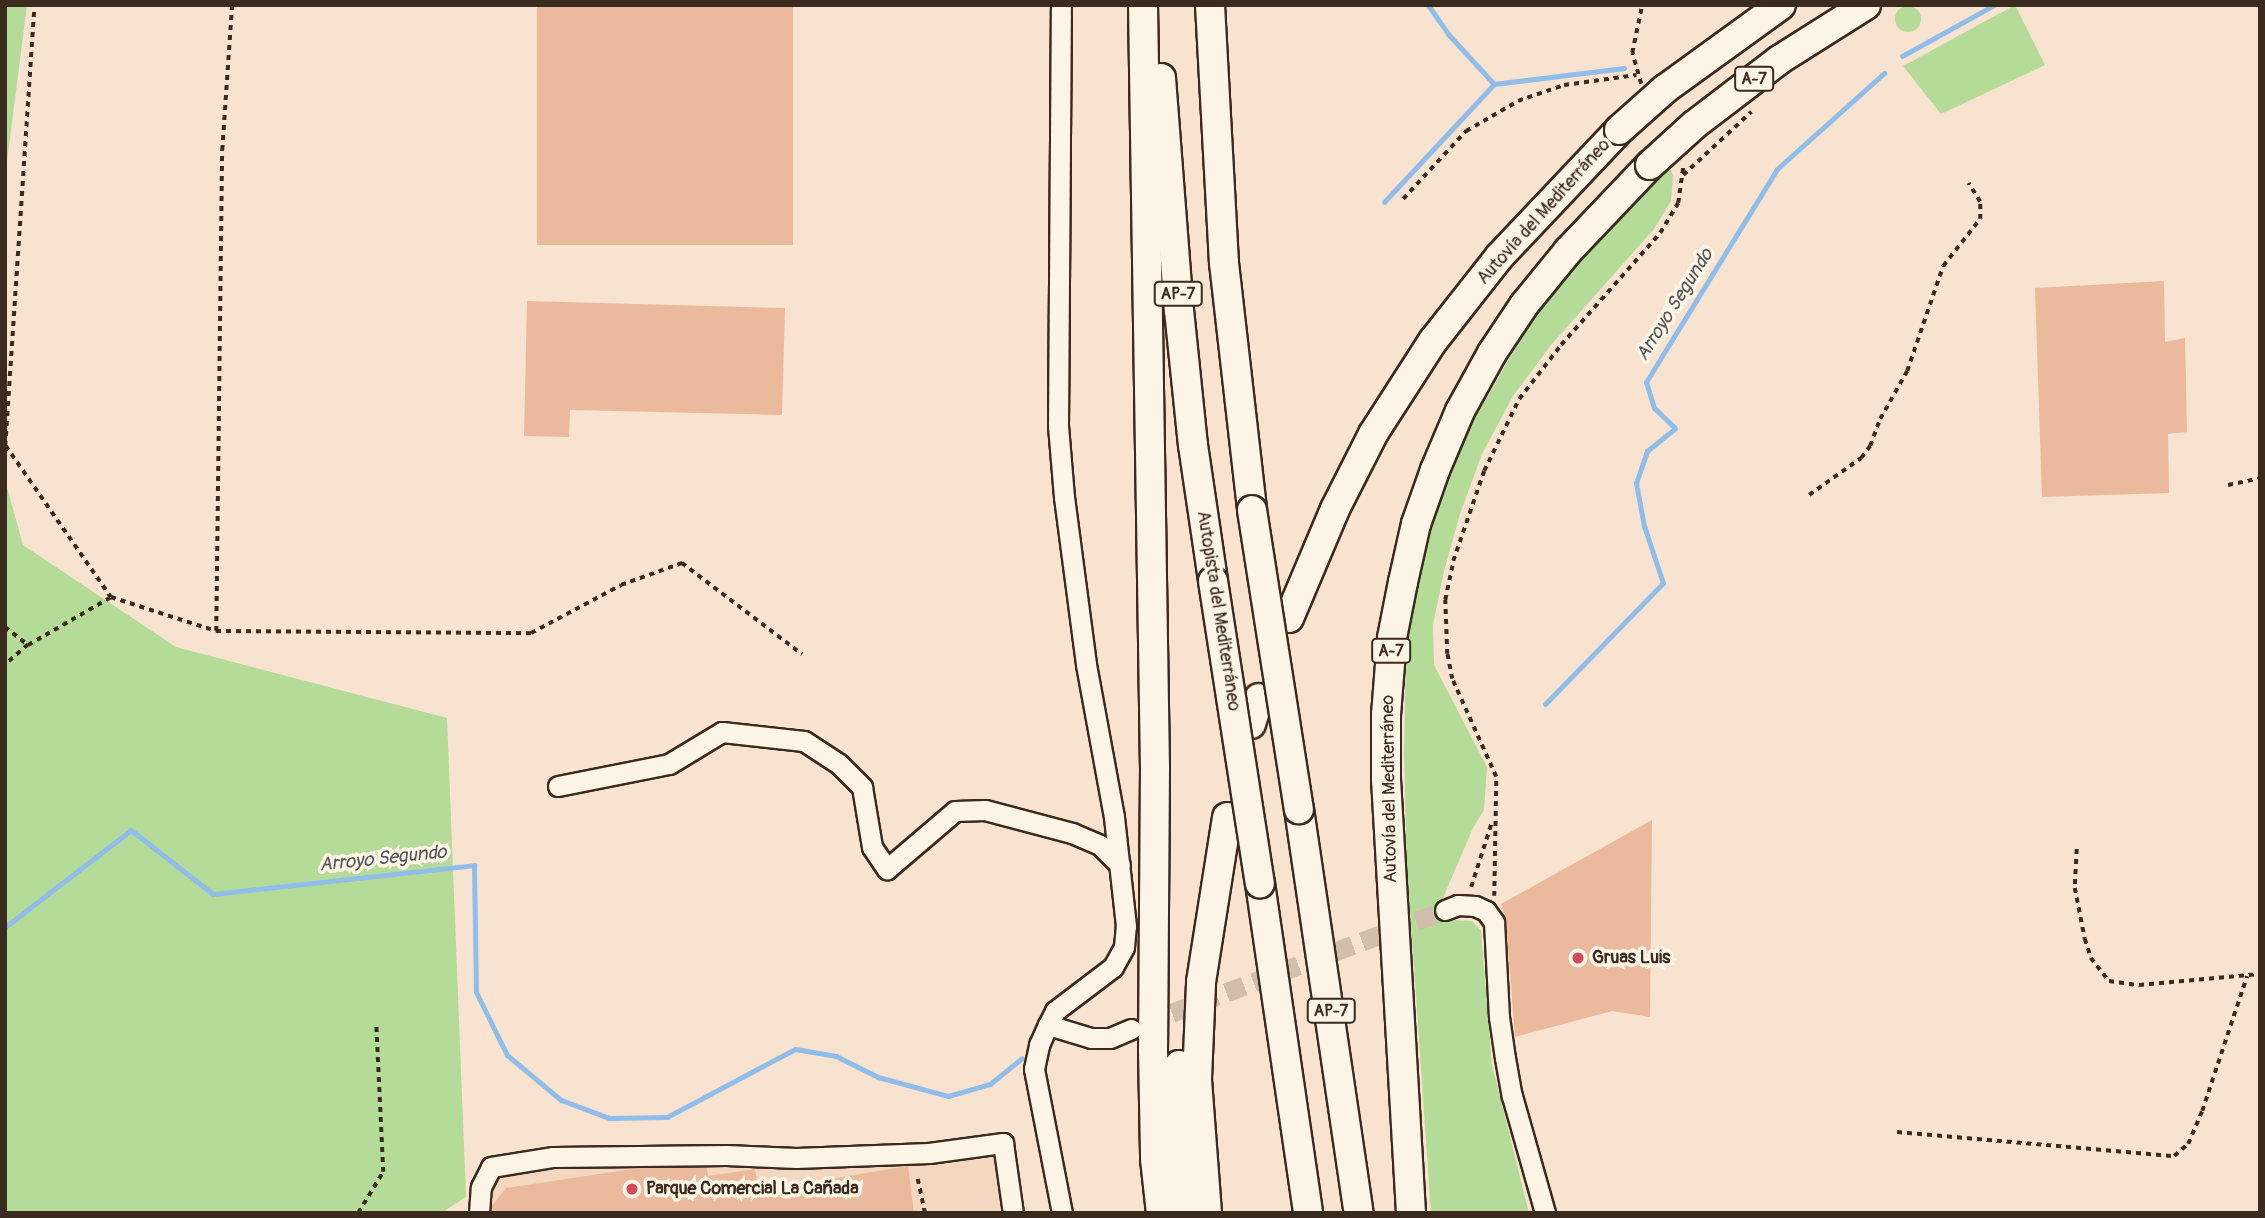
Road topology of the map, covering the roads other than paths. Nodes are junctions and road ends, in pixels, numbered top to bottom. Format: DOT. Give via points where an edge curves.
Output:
graph roads {
  1 [pos="1061,5"];
  2 [pos="1143,5"];
  3 [pos="1159,5"];
  4 [pos="1210,5"];
  5 [pos="1781,5"];
  6 [pos="1866,5"];
  7 [pos="1289,618"];
  8 [pos="558,786"];
  9 [pos="1227,817"];
  10 [pos="1120,864"];
  11 [pos="1212,903"];
  12 [pos="1449,909"];
  13 [pos="1048,1025"];
  14 [pos="1131,1029"];
  15 [pos="479,1213"];
  16 [pos="1013,1213"];
  17 [pos="1062,1213"];
  18 [pos="1161,1213"];
  19 [pos="1180,1213"];
  20 [pos="1207,1213"];
  21 [pos="1308,1213"];
  22 [pos="1359,1213"];
  23 [pos="1411,1213"];
  24 [pos="1545,1213"];
  1 -- 10 [label="street" via="1058,426 1086,664"];
  2 -- 18 [label="highway" via="1155,768 1153,1064"];
  3 -- 21 [label="highway, Autopista del Mediterráneo / AP-7, bridge" via="1167,179 1194,445"];
  4 -- 22 [label="highway, AP-7, bridge" via="1224,263 1252,510"];
  5 -- 7 [label="highway, Autovía del Mediterráneo / A-7, bridge" via="1665,89 1619,130 1500,256 1433,341 1373,434"];
  6 -- 23 [label="highway, Autovía del Mediterráneo / A-7, bridge" via="1779,60 1694,125 1568,251 1492,353 1434,470 1405,570 1392,638 1386,715"];
  8 -- 10 [label="street" via="668,764 722,732 804,741 839,764 862,788 872,847 887,869 956,811 985,810 1073,833 1100,845"];
  9 -- 11 [label="highway"];
  10 -- 13 [label="street" via="1124,947 1113,967 1055,1011"];
  11 -- 19 [label="highway" via="1189,953 1185,988 1179,1080"];
  11 -- 20 [label="highway" via="1201,982 1197,1079"];
  12 -- 24 [label="street" via="1475,905 1494,922 1505,1058"];
  13 -- 14 [label="street" via="1091,1038 1110,1038"];
  13 -- 17 [label="street" via="1034,1069"];
  15 -- 16 [label="street" via="481,1187 491,1167 553,1157 796,1158 929,1153 1003,1143"];
}
